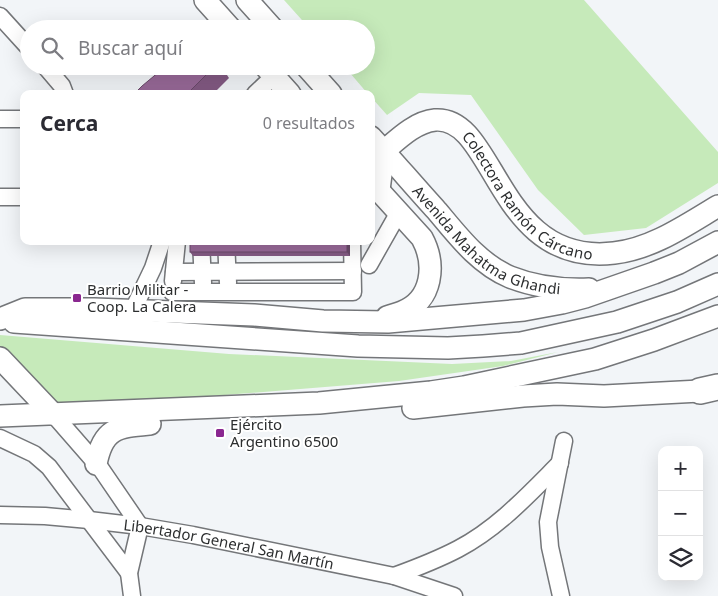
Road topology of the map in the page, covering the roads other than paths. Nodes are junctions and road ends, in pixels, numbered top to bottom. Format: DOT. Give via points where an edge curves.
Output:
graph roads {
  1 [pos="205,0"];
  2 [pos="247,0"];
  3 [pos="0,16"];
  4 [pos="223,20"];
  5 [pos="265,20"];
  6 [pos="20,38"];
  7 [pos="53,75"];
  8 [pos="267,75"];
  9 [pos="273,75"];
  10 [pos="314,75"];
  11 [pos="64,90"];
  12 [pos="258,90"];
  13 [pos="287,90"];
  14 [pos="327,90"];
  15 [pos="0,119"];
  16 [pos="20,119"];
  17 [pos="378,144"];
  18 [pos="375,178"];
  19 [pos="375,191"];
  20 [pos="0,197"];
  21 [pos="20,197"];
  22 [pos="718,206"];
  23 [pos="399,212"];
  24 [pos="718,242"];
  25 [pos="161,245"];
  26 [pos="177,245"];
  27 [pos="201,245"];
  28 [pos="226,245"];
  29 [pos="352,245"];
  30 [pos="252,251"];
  31 [pos="277,251"];
  32 [pos="302,251"];
  33 [pos="327,251"];
  34 [pos="370,265"];
  35 [pos="202,271"];
  36 [pos="227,271"];
  37 [pos="252,271"];
  38 [pos="278,271"];
  39 [pos="302,271"];
  40 [pos="328,271"];
  41 [pos="353,271"];
  42 [pos="174,272"];
  43 [pos="626,282"];
  44 [pos="718,284"];
  45 [pos="253,292"];
  46 [pos="290,292"];
  47 [pos="325,292"];
  48 [pos="216,298"];
  49 [pos="172,302"];
  50 [pos="254,315"];
  51 [pos="718,316"];
  52 [pos="290,318"];
  53 [pos="0,320"];
  54 [pos="131,320"];
  55 [pos="324,321"];
  56 [pos="355,322"];
  57 [pos="174,333"];
  58 [pos="0,358"];
  59 [pos="712,388"];
  60 [pos="318,403"];
  61 [pos="193,409"];
  62 [pos="53,414"];
  63 [pos="0,416"];
  64 [pos="0,438"];
  65 [pos="564,441"];
  66 [pos="560,463"];
  67 [pos="96,464"];
  68 [pos="0,515"];
  69 [pos="89,520"];
  70 [pos="140,526"];
  71 [pos="129,573"];
  72 [pos="394,576"];
  73 [pos="132,596"];
  74 [pos="454,596"];
  75 [pos="561,596"];
  1 -- 4 [label="main road"];
  2 -- 5 [label="main road"];
  3 -- 6 [label="street"];
  7 -- 11 [label="street"];
  8 -- 12 [label="street"];
  9 -- 13 [label="main road"];
  10 -- 14 [label="main road"];
  15 -- 16 [label="street"];
  17 -- 18 [label="main road"];
  17 -- 22 [label="main road, Colectora Ramón Cárcano" via="435,120 456,124 474,141 509,200 533,230 547,240 582,252 598,254 633,249"];
  17 -- 43 [label="main road, Avenida Mahatma Ghandi" via="470,248 497,270 524,281 567,290"];
  19 -- 23 [label="main road, Avenida Mahatma Ghandi"];
  20 -- 21 [label="street"];
  23 -- 34 [label="street"];
  23 -- 56 [label="main road, Avenida Mahatma Ghandi" via="428,249 431,268 426,290 413,306 403,312"];
  24 -- 43 [label="main road" via="679,264"];
  25 -- 54 [label="street"];
  26 -- 42 [label="street"];
  27 -- 35 [label="street"];
  28 -- 36 [label="street"];
  29 -- 41 [label="street"];
  30 -- 37 [label="street"];
  31 -- 38 [label="street"];
  32 -- 39 [label="street"];
  33 -- 40 [label="street"];
  35 -- 36 [label="street"];
  35 -- 42 [label="street"];
  35 -- 48 [label="street"];
  36 -- 37 [label="street"];
  36 -- 48 [label="street"];
  37 -- 38 [label="street"];
  37 -- 45 [label="street"];
  38 -- 39 [label="street"];
  38 -- 46 [label="street"];
  39 -- 40 [label="street"];
  39 -- 46 [label="street"];
  40 -- 41 [label="street"];
  40 -- 47 [label="street"];
  41 -- 47 [label="street" via="353,292"];
  42 -- 49 [label="street"];
  43 -- 56 [label="main road" via="562,303 524,310 409,321"];
  44 -- 57 [label="main road" via="618,322 511,344 403,348"];
  45 -- 46 [label="street"];
  45 -- 48 [label="street"];
  45 -- 50 [label="street"];
  46 -- 47 [label="street"];
  46 -- 52 [label="street"];
  47 -- 55 [label="street"];
  48 -- 49 [label="main road"];
  48 -- 50 [label="main road"];
  49 -- 54 [label="main road"];
  49 -- 57 [label="street"];
  50 -- 52 [label="main road"];
  51 -- 60 [label="main road" via="627,350 561,366 455,388"];
  52 -- 55 [label="main road"];
  53 -- 54 [label="main road" via="25,309"];
  54 -- 57 [label="main road"];
  55 -- 56 [label="main road"];
  58 -- 62 [label="main road"];
  59 -- 60 [label="main road" via="604,396 523,396 366,412"];
  60 -- 61 [label="main road"];
  61 -- 62 [label="main road"];
  61 -- 67 [label="main road" via="174,423 116,429 102,442"];
  62 -- 63 [label="main road"];
  62 -- 67 [label="street"];
  64 -- 69 [label="street" via="43,461"];
  65 -- 66 [label="street"];
  66 -- 72 [label="street" via="491,528 435,561"];
  66 -- 75 [label="street" via="548,522"];
  67 -- 70 [label="street"];
  68 -- 69 [label="street, Libertador General San Martín"];
  69 -- 70 [label="street, Libertador General San Martín"];
  69 -- 71 [label="street"];
  70 -- 71 [label="street"];
  70 -- 72 [label="street, Libertador General San Martín"];
  71 -- 73 [label="street"];
  72 -- 74 [label="street, Libertador General San Martín"];
}
